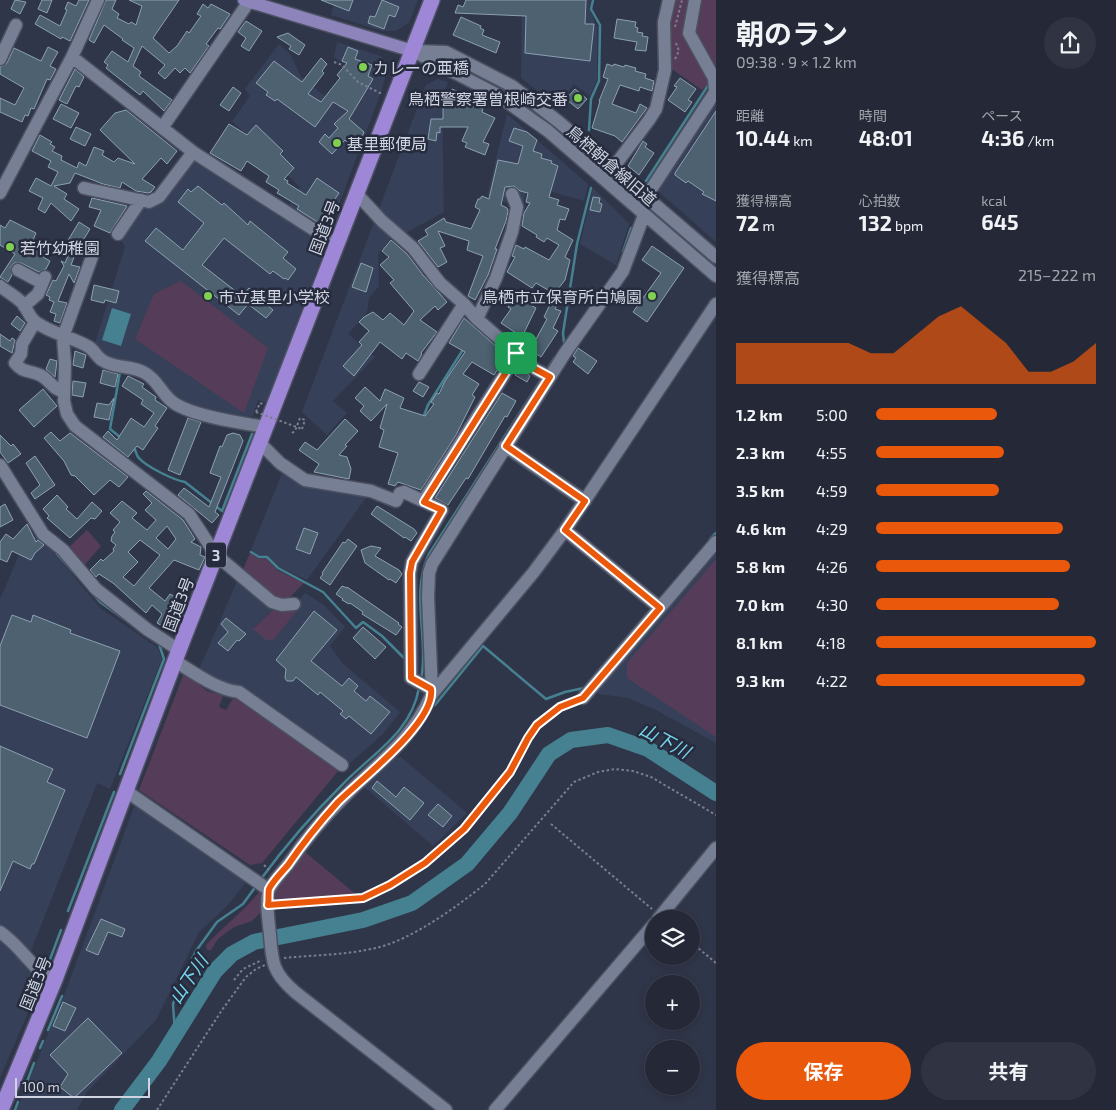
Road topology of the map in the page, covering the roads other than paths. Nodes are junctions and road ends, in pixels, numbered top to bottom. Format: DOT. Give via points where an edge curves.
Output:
graph roads {
  1 [pos="98,0"];
  2 [pos="248,0"];
  3 [pos="432,0"];
  4 [pos="669,0"];
  5 [pos="695,0"];
  6 [pos="16,25"];
  7 [pos="413,51"];
  8 [pos="72,57"];
  9 [pos="0,59"];
  10 [pos="715,84"];
  11 [pos="162,128"];
  12 [pos="193,152"];
  13 [pos="613,168"];
  14 [pos="84,188"];
  15 [pos="1,191"];
  16 [pos="356,193"];
  17 [pos="512,194"];
  18 [pos="646,197"];
  19 [pos="141,200"];
  20 [pos="644,215"];
  21 [pos="118,234"];
  22 [pos="336,244"];
  23 [pos="93,254"];
  24 [pos="716,257"];
  25 [pos="18,270"];
  26 [pos="716,276"];
  27 [pos="0,286"];
  28 [pos="464,304"];
  29 [pos="716,304"];
  30 [pos="24,306"];
  31 [pos="477,320"];
  32 [pos="35,322"];
  33 [pos="63,337"];
  34 [pos="516,353"];
  35 [pos="419,374"];
  36 [pos="550,377"];
  37 [pos="63,391"];
  38 [pos="265,427"];
  39 [pos="260,443"];
  40 [pos="506,446"];
  41 [pos="0,465"];
  42 [pos="585,501"];
  43 [pos="424,502"];
  44 [pos="565,530"];
  45 [pos="716,542"];
  46 [pos="216,555"];
  47 [pos="294,604"];
  48 [pos="660,608"];
  49 [pos="177,655"];
  50 [pos="431,692"];
  51 [pos="583,698"];
  52 [pos="342,765"];
  53 [pos="126,791"];
  54 [pos="716,848"];
  55 [pos="269,890"];
  56 [pos="664,910"];
  57 [pos="0,932"];
  58 [pos="645,933"];
  59 [pos="54,982"];
  60 [pos="1,1110"];
  61 [pos="446,1110"];
  62 [pos="495,1110"];
  1 -- 8 [label="street"];
  2 -- 7 [label="main road"];
  2 -- 11 [label="street"];
  3 -- 7 [label="highway, 国道3号 / 3"];
  4 -- 13 [label="street" via="664,22 665,70 656,109"];
  5 -- 10 [label="street" via="689,33"];
  6 -- 9 [label="street"];
  7 -- 13 [label="street, 鳥栖朝倉線旧道" via="446,52 512,86"];
  7 -- 16 [label="highway, 国道3号 / 3"];
  7 -- 20 [label="street, 鳥栖朝倉線旧道" via="496,94 548,130"];
  8 -- 11 [label="street"];
  8 -- 15 [label="street"];
  10 -- 18 [label="street" via="715,92"];
  11 -- 12 [label="street"];
  12 -- 19 [label="street" via="159,197 153,201"];
  12 -- 22 [label="street"];
  13 -- 18 [label="street, 鳥栖朝倉線旧道"];
  14 -- 19 [label="street"];
  16 -- 22 [label="highway, 国道3号 / 3"];
  16 -- 28 [label="street" via="413,248 440,283"];
  17 -- 31 [label="street" via="517,207 512,232"];
  18 -- 24 [label="street, 鳥栖朝倉線旧道"];
  19 -- 21 [label="street"];
  20 -- 26 [label="street, 鳥栖朝倉線旧道"];
  20 -- 36 [label="street" via="623,271"];
  22 -- 38 [label="highway, 国道3号 / 3"];
  23 -- 33 [label="street"];
  25 -- 30 [label="street" via="44,280 38,294"];
  27 -- 30 [label="street"];
  28 -- 31 [label="street"];
  28 -- 35 [label="street"];
  29 -- 42 [label="street"];
  30 -- 32 [label="street"];
  31 -- 34 [label="street"];
  32 -- 33 [label="street"];
  32 -- 37 [label="street" via="15,363 21,371 41,375"];
  33 -- 37 [label="street"];
  33 -- 38 [label="street" via="90,347 109,364 138,369 147,374 175,404 227,420"];
  34 -- 36 [label="street"];
  34 -- 43 [label="street"];
  36 -- 40 [label="street"];
  37 -- 46 [label="street" via="67,414 75,426 189,514"];
  38 -- 39 [label="highway, 国道3号 / 3"];
  39 -- 43 [label="street" via="280,463 305,480 371,491 396,502 404,492"];
  39 -- 46 [label="highway, 国道3号 / 3"];
  40 -- 42 [label="street"];
  40 -- 50 [label="street" via="429,573"];
  41 -- 49 [label="street" via="43,534 63,550 96,589"];
  42 -- 44 [label="street"];
  43 -- 50 [label="street" via="442,510 412,562 411,678"];
  44 -- 48 [label="street"];
  44 -- 50 [label="street" via="533,573"];
  45 -- 48 [label="street"];
  46 -- 47 [label="street" via="272,602"];
  46 -- 49 [label="highway, 国道3号 / 3"];
  48 -- 51 [label="street"];
  49 -- 52 [label="street" via="202,677 239,692"];
  49 -- 53 [label="highway, 国道3号 / 3"];
  50 -- 55 [label="street" via="423,715 411,733 338,803"];
  53 -- 55 [label="street"];
  53 -- 59 [label="highway, 国道3号 / 3"];
  54 -- 56 [label="street"];
  55 -- 61 [label="street" via="273,959 277,973 295,992"];
  57 -- 59 [label="street"];
  58 -- 62 [label="street"];
  59 -- 60 [label="highway, 国道3号 / 3"];
}
